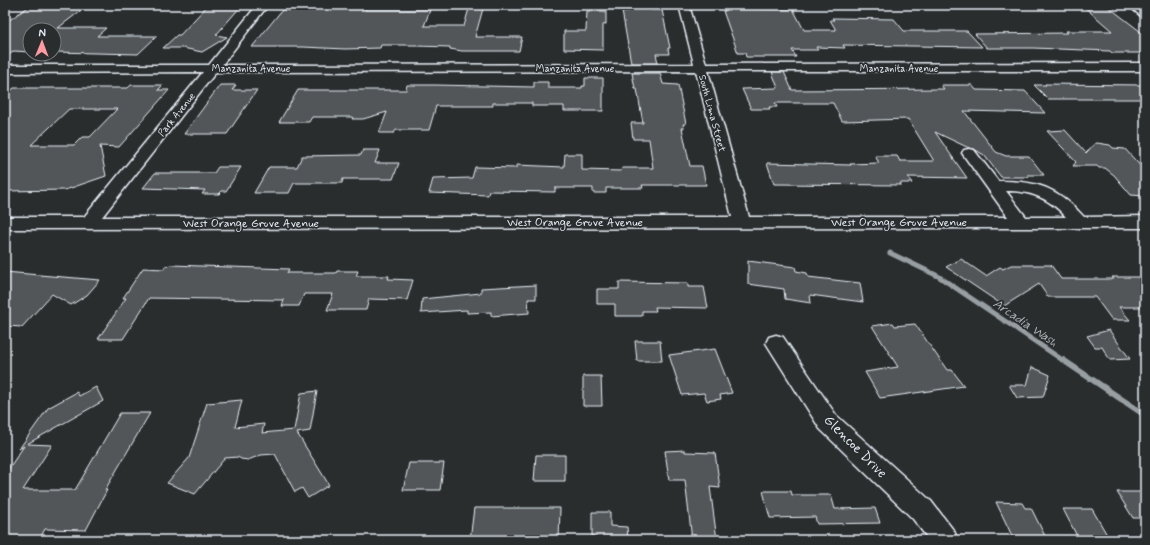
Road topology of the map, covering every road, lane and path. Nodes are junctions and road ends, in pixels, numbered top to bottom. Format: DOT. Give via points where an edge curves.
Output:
graph roads {
  1 [pos="263,5"];
  2 [pos="684,5"];
  3 [pos="1133,5"];
  4 [pos="1145,14"];
  5 [pos="1145,67"];
  6 [pos="212,68"];
  7 [pos="701,68"];
  8 [pos="5,69"];
  9 [pos="969,153"];
  10 [pos="994,186"];
  11 [pos="742,222"];
  12 [pos="1021,222"];
  13 [pos="1080,222"];
  14 [pos="1145,222"];
  15 [pos="5,223"];
  16 [pos="89,223"];
  17 [pos="776,344"];
  18 [pos="945,540"];
  1 -- 6 [label="street, Park Avenue"];
  2 -- 7 [label="street, South Lima Street"];
  3 -- 4 [label="street"];
  5 -- 7 [label="street, Manzanita Avenue"];
  6 -- 7 [label="street, Manzanita Avenue"];
  6 -- 8 [label="street, Manzanita Avenue"];
  6 -- 16 [label="street, Park Avenue"];
  7 -- 11 [label="street, South Lima Street"];
  9 -- 10 [label="street"];
  10 -- 12 [label="street"];
  10 -- 13 [label="street" via="1021,186 1050,194"];
  11 -- 12 [label="street, West Orange Grove Avenue"];
  11 -- 16 [label="street, West Orange Grove Avenue"];
  12 -- 13 [label="street, West Orange Grove Avenue"];
  13 -- 14 [label="street, West Orange Grove Avenue"];
  15 -- 16 [label="street, West Orange Grove Avenue"];
  17 -- 18 [label="street, Glencoe Drive" via="828,422 922,510"];
}
